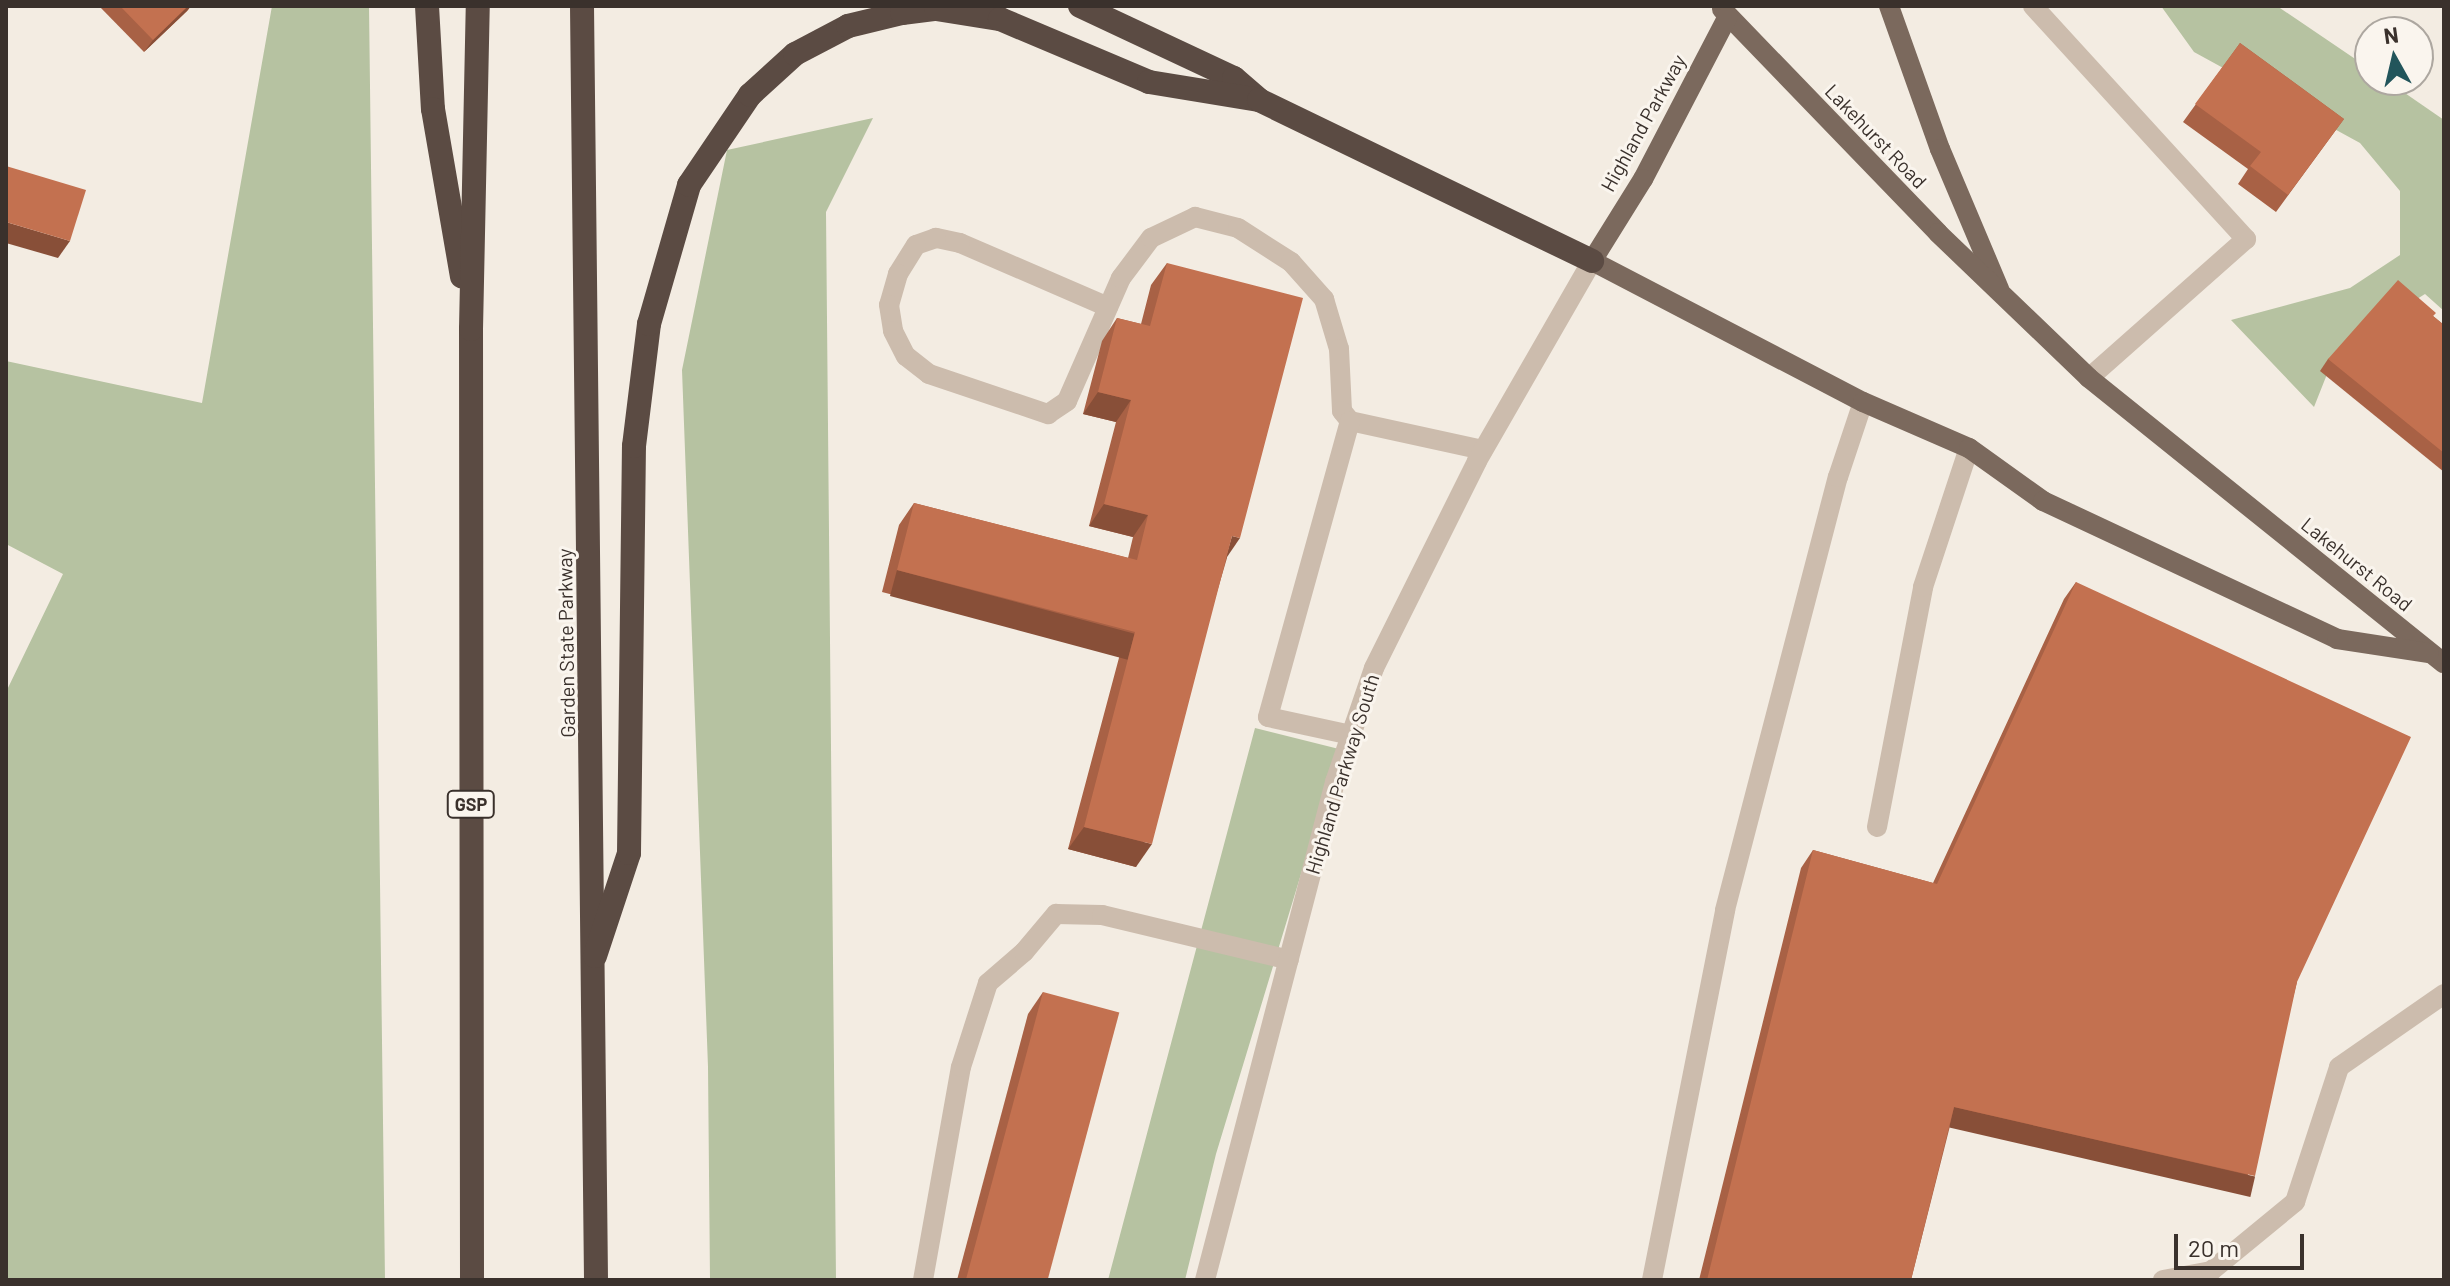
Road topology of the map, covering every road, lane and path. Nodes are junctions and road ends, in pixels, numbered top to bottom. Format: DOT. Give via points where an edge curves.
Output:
graph roads {
  1 [pos="427,6"];
  2 [pos="478,6"];
  3 [pos="582,6"];
  4 [pos="1080,6"];
  5 [pos="1889,6"];
  6 [pos="2033,6"];
  7 [pos="1727,9"];
  8 [pos="1259,100"];
  9 [pos="1592,261"];
  10 [pos="2004,300"];
  11 [pos="1108,307"];
  12 [pos="471,329"];
  13 [pos="2089,378"];
  14 [pos="1863,402"];
  15 [pos="1350,421"];
  16 [pos="1969,448"];
  17 [pos="1483,450"];
  18 [pos="2439,653"];
  19 [pos="1351,735"];
  20 [pos="1877,827"];
  21 [pos="595,956"];
  22 [pos="1289,960"];
  23 [pos="2444,994"];
  24 [pos="472,1280"];
  25 [pos="596,1280"];
  26 [pos="923,1280"];
  27 [pos="1205,1280"];
  28 [pos="1652,1280"];
  29 [pos="2163,1280"];
  1 -- 12 [label="highway" via="433,109"];
  2 -- 12 [label="highway, GSP"];
  3 -- 21 [label="highway, Garden State Parkway"];
  4 -- 8 [label="highway" via="1234,78"];
  5 -- 10 [label="main road" via="1940,149"];
  6 -- 13 [label="street" via="2246,239"];
  7 -- 9 [label="main road, Highland Parkway" via="1643,179"];
  7 -- 10 [label="main road, Lakehurst Road"];
  8 -- 9 [label="highway"];
  8 -- 21 [label="highway" via="1149,82 1000,19 936,9 877,18 821,39 772,71 750,95 689,185 649,324 634,446 629,853"];
  9 -- 14 [label="main road, Lakehurst Road"];
  9 -- 17 [label="street, Highland Parkway South"];
  10 -- 13 [label="main road, Lakehurst Road"];
  11 -- 11 [label="street" via="1067,401 1048,414 929,374 906,356 893,331 889,305 898,274 916,245 936,238 960,243"];
  11 -- 15 [label="street" via="1121,278 1151,238 1195,217 1238,228 1291,262 1324,299 1339,349 1342,411"];
  12 -- 24 [label="highway, GSP"];
  13 -- 18 [label="main road, Lakehurst Road"];
  14 -- 16 [label="main road, Lakehurst Road"];
  14 -- 28 [label="street" via="1838,477 1725,910"];
  15 -- 17 [label="street"];
  15 -- 19 [label="street" via="1268,717"];
  16 -- 18 [label="main road, Lakehurst Road" via="2043,501 2337,639"];
  16 -- 20 [label="street" via="1923,587"];
  17 -- 19 [label="street, Highland Parkway South" via="1374,668"];
  19 -- 22 [label="street, Highland Parkway South"];
  21 -- 25 [label="highway, Garden State Parkway"];
  22 -- 26 [label="street" via="1102,915 1056,914 988,983 961,1067"];
  22 -- 27 [label="street, Highland Parkway South"];
  23 -- 29 [label="street" via="2339,1067 2295,1202 2211,1271"];
}
